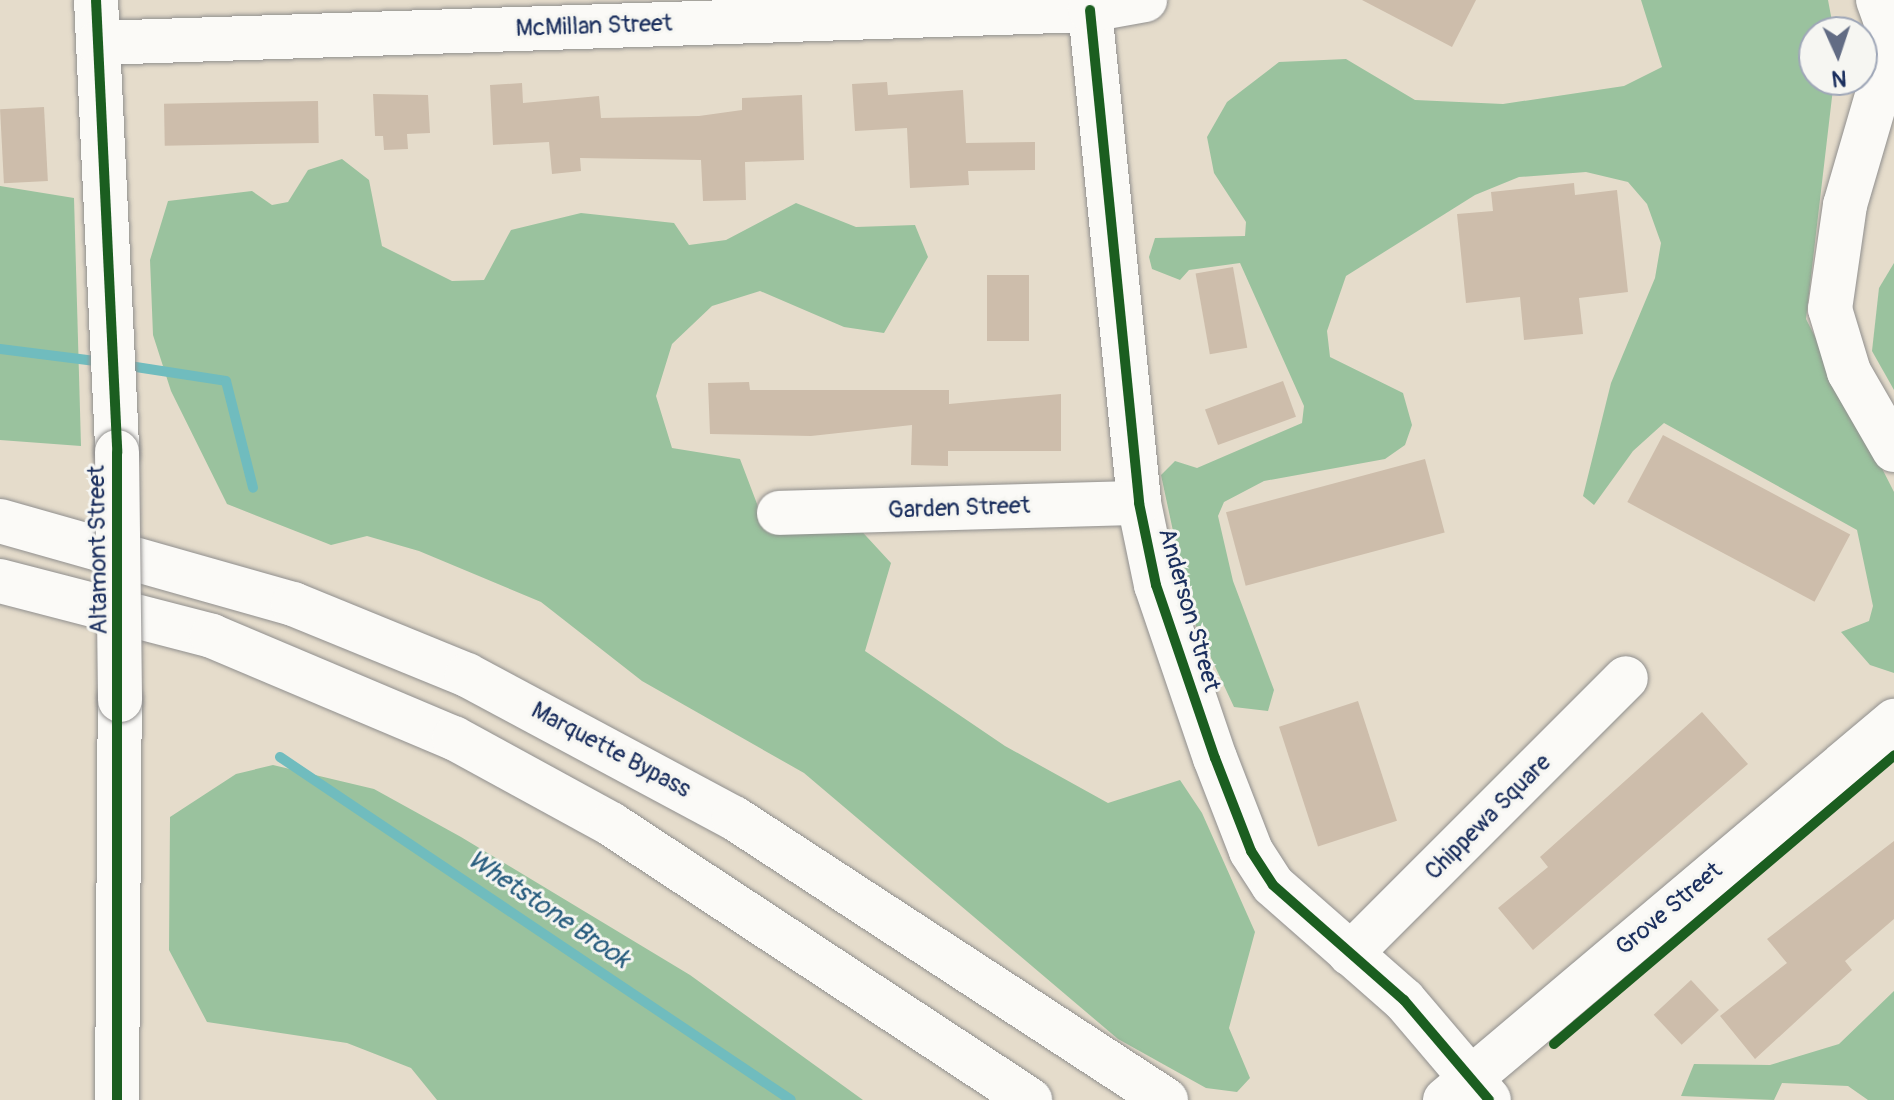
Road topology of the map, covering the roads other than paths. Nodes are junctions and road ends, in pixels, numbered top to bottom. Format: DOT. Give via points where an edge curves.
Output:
graph roads {
  1 [pos="96,0"];
  2 [pos="1145,0"];
  3 [pos="1878,0"];
  4 [pos="1090,10"];
  5 [pos="98,43"];
  6 [pos="1894,450"];
  7 [pos="1139,503"];
  8 [pos="779,513"];
  9 [pos="0,521"];
  10 [pos="0,581"];
  11 [pos="1626,678"];
  12 [pos="1894,721"];
  13 [pos="1350,954"];
  14 [pos="1458,1095"];
  15 [pos="117,1100"];
  16 [pos="1030,1100"];
  17 [pos="1166,1100"];
  1 -- 5 [label="main road, Altamont Street"];
  2 -- 4 [label="main road, McMillan Street"];
  3 -- 6 [label="main road" via="1886,22 1883,75 1845,205 1830,309 1849,372"];
  4 -- 5 [label="main road, McMillan Street"];
  4 -- 7 [label="main road, Anderson Street"];
  5 -- 15 [label="main road, Altamont Street, bridge" via="117,452"];
  7 -- 8 [label="main road, Garden Street"];
  7 -- 13 [label="main road, Anderson Street" via="1169,626 1251,851 1301,914"];
  9 -- 17 [label="main road, Marquette Bypass" via="293,604 467,675 734,818"];
  10 -- 16 [label="main road" via="212,636 454,738 611,824"];
  11 -- 13 [label="main road, Chippewa Square"];
  12 -- 14 [label="main road, Grove Street"];
  13 -- 14 [label="main road, Anderson Street"];
}
